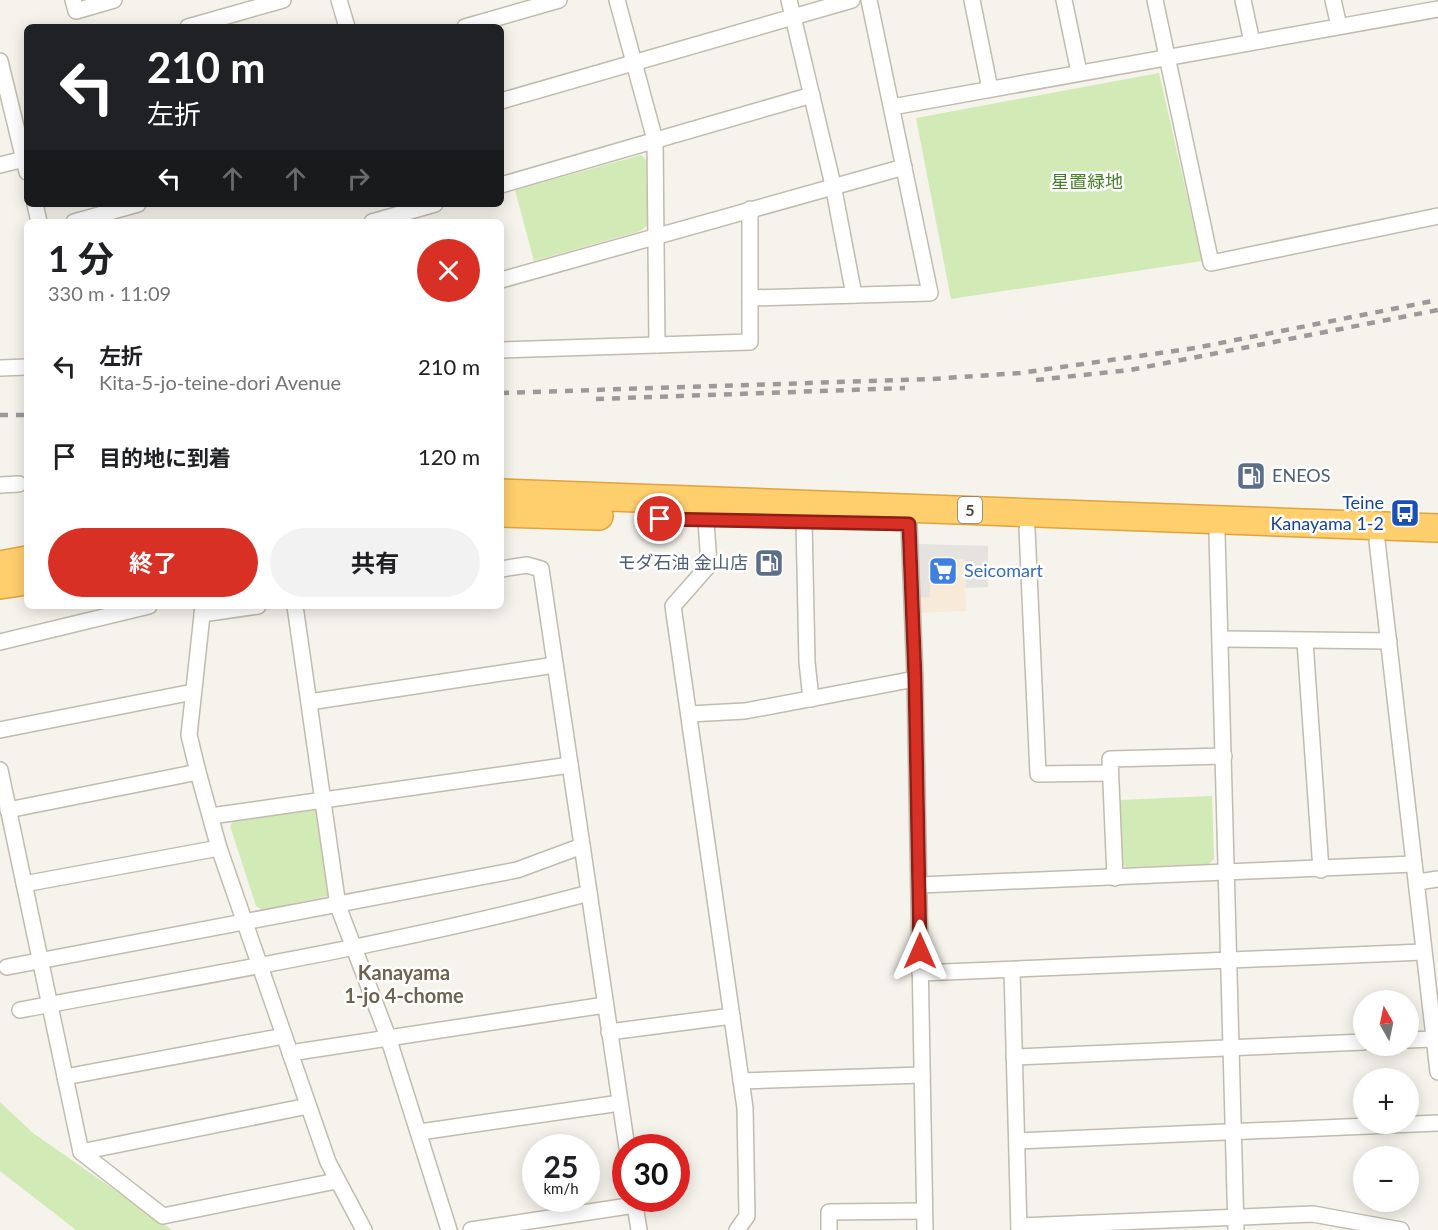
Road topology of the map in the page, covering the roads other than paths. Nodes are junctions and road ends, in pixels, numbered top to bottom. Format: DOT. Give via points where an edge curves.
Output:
graph roads {
  1 [pos="73,0"];
  2 [pos="114,0"];
  3 [pos="283,0"];
  4 [pos="339,0"];
  5 [pos="560,0"];
  6 [pos="617,0"];
  7 [pos="789,0"];
  8 [pos="852,0"];
  9 [pos="869,0"];
  10 [pos="972,0"];
  11 [pos="1064,0"];
  12 [pos="1155,0"];
  13 [pos="1244,0"];
  14 [pos="1333,0"];
  15 [pos="1412,7"];
  16 [pos="1438,9"];
  17 [pos="792,18"];
  18 [pos="223,22"];
  19 [pos="346,24"];
  20 [pos="476,24"];
  21 [pos="1339,26"];
  22 [pos="1252,42"];
  23 [pos="1167,57"];
  24 [pos="0,61"];
  25 [pos="636,63"];
  26 [pos="1079,72"];
  27 [pos="2,81"];
  28 [pos="990,90"];
  29 [pos="812,95"];
  30 [pos="504,100"];
  31 [pos="892,107"];
  32 [pos="655,140"];
  33 [pos="24,161"];
  34 [pos="0,165"];
  35 [pos="24,165"];
  36 [pos="904,166"];
  37 [pos="504,184"];
  38 [pos="833,185"];
  39 [pos="423,207"];
  40 [pos="750,209"];
  41 [pos="123,212"];
  42 [pos="400,213"];
  43 [pos="1438,216"];
  44 [pos="89,219"];
  45 [pos="381,219"];
  46 [pos="658,235"];
  47 [pos="504,279"];
  48 [pos="854,295"];
  49 [pos="750,298"];
  50 [pos="657,345"];
  51 [pos="504,350"];
  52 [pos="24,367"];
  53 [pos="0,368"];
  54 [pos="19,484"];
  55 [pos="0,485"];
  56 [pos="504,494"];
  57 [pos="504,513"];
  58 [pos="706,521"];
  59 [pos="804,521"];
  60 [pos="909,524"];
  61 [pos="1438,528"];
  62 [pos="1027,529"];
  63 [pos="1217,535"];
  64 [pos="1377,541"];
  65 [pos="1438,544"];
  66 [pos="24,561"];
  67 [pos="0,565"];
  68 [pos="504,569"];
  69 [pos="24,581"];
  70 [pos="0,585"];
  71 [pos="136,609"];
  72 [pos="295,609"];
  73 [pos="203,610"];
  74 [pos="1220,639"];
  75 [pos="1389,641"];
  76 [pos="0,642"];
  77 [pos="1305,642"];
  78 [pos="555,665"];
  79 [pos="915,679"];
  80 [pos="193,692"];
  81 [pos="811,699"];
  82 [pos="309,702"];
  83 [pos="688,714"];
  84 [pos="0,730"];
  85 [pos="1224,756"];
  86 [pos="570,765"];
  87 [pos="0,770"];
  88 [pos="198,772"];
  89 [pos="1110,773"];
  90 [pos="321,800"];
  91 [pos="8,810"];
  92 [pos="211,816"];
  93 [pos="582,846"];
  94 [pos="219,848"];
  95 [pos="1414,864"];
  96 [pos="1321,870"];
  97 [pos="1226,873"];
  98 [pos="1115,878"];
  99 [pos="1438,879"];
  100 [pos="1418,882"];
  101 [pos="24,884"];
  102 [pos="920,885"];
  103 [pos="589,893"];
  104 [pos="338,906"];
  105 [pos="244,923"];
  106 [pos="351,946"];
  107 [pos="1424,952"];
  108 [pos="1227,960"];
  109 [pos="40,961"];
  110 [pos="259,965"];
  111 [pos="7,967"];
  112 [pos="1012,970"];
  113 [pos="920,973"];
  114 [pos="50,1004"];
  115 [pos="605,1005"];
  116 [pos="20,1010"];
  117 [pos="732,1016"];
  118 [pos="609,1032"];
  119 [pos="284,1036"];
  120 [pos="388,1037"];
  121 [pos="1434,1039"];
  122 [pos="1419,1040"];
  123 [pos="1353,1042"];
  124 [pos="1230,1047"];
  125 [pos="291,1053"];
  126 [pos="1014,1057"];
  127 [pos="1438,1072"];
  128 [pos="922,1075"];
  129 [pos="65,1077"];
  130 [pos="741,1081"];
  131 [pos="620,1103"];
  132 [pos="308,1106"];
  133 [pos="1438,1123"];
  134 [pos="420,1132"];
  135 [pos="1234,1133"];
  136 [pos="625,1134"];
  137 [pos="1017,1141"];
  138 [pos="81,1152"];
  139 [pos="336,1181"];
  140 [pos="612,1206"];
  141 [pos="924,1211"];
  142 [pos="636,1212"];
  143 [pos="1236,1224"];
  144 [pos="1019,1228"];
  145 [pos="364,1230"];
  146 [pos="449,1230"];
  147 [pos="471,1230"];
  148 [pos="639,1230"];
  149 [pos="737,1230"];
  150 [pos="829,1230"];
  151 [pos="925,1230"];
  152 [pos="1401,1230"];
  1 -- 2 [label="street" via="76,11"];
  3 -- 18 [label="street"];
  4 -- 19 [label="street"];
  5 -- 20 [label="street"];
  6 -- 25 [label="street"];
  7 -- 17 [label="street"];
  8 -- 17 [label="street"];
  9 -- 31 [label="street"];
  10 -- 28 [label="street"];
  11 -- 26 [label="street"];
  12 -- 23 [label="street"];
  13 -- 22 [label="street"];
  14 -- 21 [label="street"];
  15 -- 16 [label="street"];
  15 -- 21 [label="street"];
  17 -- 25 [label="street"];
  17 -- 29 [label="street"];
  21 -- 22 [label="street"];
  22 -- 23 [label="street"];
  23 -- 26 [label="street"];
  23 -- 43 [label="street" via="1211,263"];
  24 -- 27 [label="street"];
  25 -- 30 [label="street"];
  25 -- 32 [label="street"];
  26 -- 28 [label="street"];
  27 -- 33 [label="street"];
  28 -- 31 [label="street"];
  29 -- 32 [label="street"];
  29 -- 38 [label="street"];
  31 -- 36 [label="street"];
  32 -- 37 [label="street"];
  32 -- 46 [label="street"];
  34 -- 35 [label="street"];
  36 -- 38 [label="street"];
  36 -- 48 [label="street" via="930,293"];
  38 -- 40 [label="street"];
  38 -- 48 [label="street"];
  39 -- 42 [label="street"];
  40 -- 46 [label="street"];
  40 -- 49 [label="street"];
  41 -- 44 [label="street"];
  42 -- 45 [label="street"];
  46 -- 47 [label="street"];
  46 -- 50 [label="street"];
  48 -- 49 [label="street"];
  49 -- 50 [label="street" via="750,342"];
  50 -- 51 [label="street"];
  52 -- 53 [label="street"];
  54 -- 55 [label="street"];
  56 -- 61 [label="highway, 5"];
  57 -- 58 [label="highway, 5"];
  58 -- 59 [label="highway, 5"];
  58 -- 83 [label="street" via="709,565 673,606"];
  59 -- 60 [label="highway, 5"];
  59 -- 81 [label="street"];
  60 -- 62 [label="highway, 5"];
  60 -- 79 [label="street"];
  62 -- 63 [label="highway, 5"];
  62 -- 89 [label="street" via="1038,774"];
  63 -- 64 [label="highway, 5"];
  63 -- 74 [label="street"];
  64 -- 65 [label="highway, 5"];
  64 -- 75 [label="street"];
  66 -- 67 [label="highway"];
  68 -- 78 [label="street" via="527,565 541,569"];
  69 -- 70 [label="highway"];
  71 -- 76 [label="street"];
  72 -- 82 [label="street"];
  73 -- 80 [label="street"];
  74 -- 77 [label="street"];
  74 -- 85 [label="street"];
  75 -- 77 [label="street"];
  75 -- 95 [label="street"];
  77 -- 96 [label="street"];
  78 -- 82 [label="street"];
  78 -- 86 [label="street"];
  79 -- 81 [label="street"];
  79 -- 102 [label="street"];
  80 -- 84 [label="street"];
  80 -- 88 [label="street" via="189,735"];
  81 -- 83 [label="street" via="745,711"];
  82 -- 90 [label="street"];
  83 -- 117 [label="street"];
  85 -- 89 [label="street" via="1110,759"];
  85 -- 97 [label="street"];
  86 -- 90 [label="street"];
  86 -- 93 [label="street"];
  87 -- 91 [label="street"];
  88 -- 91 [label="street"];
  88 -- 92 [label="street"];
  89 -- 98 [label="street"];
  90 -- 92 [label="street"];
  90 -- 104 [label="street"];
  91 -- 101 [label="street"];
  92 -- 94 [label="street"];
  93 -- 103 [label="street"];
  93 -- 104 [label="street" via="517,870"];
  94 -- 101 [label="street"];
  94 -- 105 [label="street"];
  95 -- 96 [label="street"];
  95 -- 100 [label="street"];
  96 -- 97 [label="street"];
  97 -- 98 [label="street"];
  97 -- 108 [label="street"];
  98 -- 102 [label="street"];
  99 -- 100 [label="street"];
  100 -- 107 [label="street"];
  101 -- 109 [label="street"];
  102 -- 113 [label="street"];
  103 -- 106 [label="street"];
  103 -- 115 [label="street"];
  104 -- 105 [label="street"];
  104 -- 106 [label="street"];
  105 -- 109 [label="street"];
  105 -- 110 [label="street"];
  106 -- 110 [label="street"];
  106 -- 120 [label="street"];
  107 -- 108 [label="street"];
  107 -- 121 [label="street"];
  108 -- 112 [label="street"];
  108 -- 124 [label="street"];
  109 -- 111 [label="street"];
  109 -- 114 [label="street"];
  110 -- 114 [label="street"];
  110 -- 119 [label="street"];
  112 -- 113 [label="street"];
  112 -- 126 [label="street"];
  113 -- 128 [label="street"];
  114 -- 116 [label="street"];
  114 -- 129 [label="street"];
  115 -- 118 [label="street"];
  115 -- 120 [label="street"];
  117 -- 118 [label="street"];
  117 -- 130 [label="street"];
  118 -- 131 [label="street"];
  119 -- 125 [label="street"];
  119 -- 129 [label="street"];
  120 -- 125 [label="street"];
  120 -- 134 [label="street"];
  121 -- 122 [label="street"];
  121 -- 127 [label="street"];
  123 -- 124 [label="street"];
  124 -- 126 [label="street"];
  124 -- 135 [label="street"];
  125 -- 132 [label="street"];
  126 -- 137 [label="street"];
  128 -- 130 [label="street"];
  128 -- 141 [label="street"];
  129 -- 138 [label="street"];
  130 -- 149 [label="street" via="747,1216"];
  131 -- 134 [label="street"];
  131 -- 136 [label="street"];
  132 -- 138 [label="street"];
  132 -- 139 [label="street"];
  133 -- 135 [label="street"];
  134 -- 146 [label="street"];
  135 -- 137 [label="street"];
  135 -- 143 [label="street"];
  137 -- 144 [label="street"];
  138 -- 139 [label="street" via="163,1216"];
  139 -- 145 [label="street"];
  140 -- 147 [label="street"];
  141 -- 150 [label="street" via="828,1212"];
  141 -- 151 [label="street"];
  142 -- 148 [label="street"];
  143 -- 144 [label="street"];
  143 -- 152 [label="street" via="1313,1214"];
}
